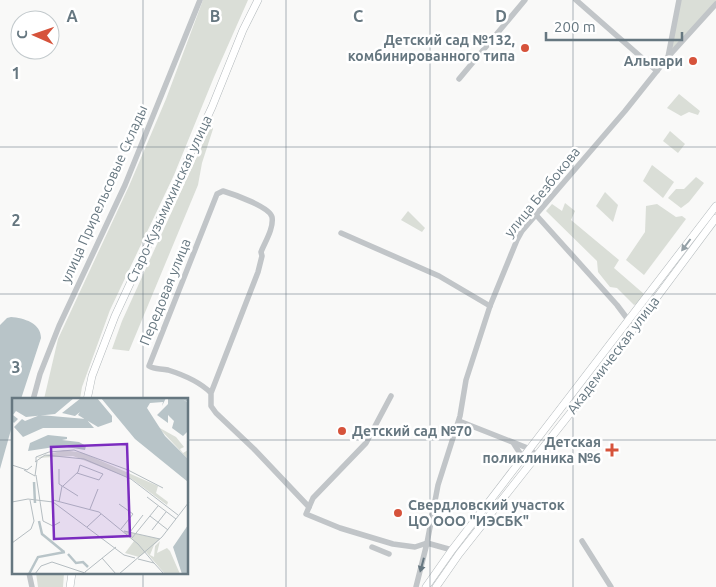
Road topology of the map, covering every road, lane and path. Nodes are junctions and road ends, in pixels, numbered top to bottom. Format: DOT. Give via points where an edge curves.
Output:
graph roads {
  1 [pos="200,0"];
  2 [pos="258,0"];
  3 [pos="525,0"];
  4 [pos="576,0"];
  5 [pos="679,0"];
  6 [pos="716,4"];
  7 [pos="668,57"];
  8 [pos="657,71"];
  9 [pos="459,79"];
  10 [pos="716,206"];
  11 [pos="537,216"];
  12 [pos="716,218"];
  13 [pos="544,223"];
  14 [pos="522,231"];
  15 [pos="342,233"];
  16 [pos="490,306"];
  17 [pos="629,321"];
  18 [pos="633,330"];
  19 [pos="211,393"];
  20 [pos="391,396"];
  21 [pos="34,398"];
  22 [pos="87,398"];
  23 [pos="459,421"];
  24 [pos="542,433"];
  25 [pos="549,441"];
  26 [pos="514,444"];
  27 [pos="530,449"];
  28 [pos="537,456"];
  29 [pos="523,458"];
  30 [pos="309,508"];
  31 [pos="582,541"];
  32 [pos="428,543"];
  33 [pos="372,547"];
  34 [pos="452,550"];
  35 [pos="389,554"];
  36 [pos="29,574"];
  37 [pos="72,574"];
  38 [pos="32,587"];
  39 [pos="70,587"];
  40 [pos="416,587"];
  41 [pos="426,587"];
  42 [pos="436,587"];
  43 [pos="611,587"];
  1 -- 21 [label="street, улица Прирельсовые Склады" via="125,185 59,326"];
  2 -- 22 [label="main road, Старо-Кузьмихинская улица" via="115,316 92,376"];
  3 -- 9 [label="street"];
  4 -- 8 [label="street"];
  5 -- 7 [label="street, улица Безбокова"];
  6 -- 7 [label="street, улица Безбокова"];
  7 -- 8 [label="street, улица Безбокова"];
  8 -- 11 [label="street, улица Безбокова"];
  10 -- 17 [label="main road, one-way"];
  11 -- 13 [label="street"];
  11 -- 14 [label="street, улица Безбокова"];
  12 -- 18 [label="main road, Академическая улица"];
  13 -- 14 [label="street"];
  13 -- 17 [label="street"];
  14 -- 16 [label="street, улица Безбокова"];
  15 -- 16 [label="street" via="438,276"];
  16 -- 23 [label="street, улица Безбокова" via="466,380"];
  17 -- 18 [label="street"];
  17 -- 24 [label="main road"];
  18 -- 25 [label="main road, Академическая улица"];
  19 -- 19 [label="street, Передовая улица" via="201,384 166,369 149,366 217,194 223,191 267,210 272,224 261,252 258,272"];
  19 -- 30 [label="street" via="211,406 216,413"];
  20 -- 30 [label="street" via="366,443 313,498"];
  23 -- 26 [label="street"];
  23 -- 32 [label="street, улица Безбокова" via="438,486"];
  24 -- 25 [label="main road"];
  24 -- 27 [label="main road"];
  25 -- 28 [label="main road, Академическая улица"];
  26 -- 27 [label="street"];
  26 -- 29 [label="street"];
  27 -- 28 [label="street"];
  27 -- 29 [label="main road"];
  28 -- 42 [label="main road, Академическая улица"];
  29 -- 34 [label="main road"];
  30 -- 32 [label="street" via="306,514 370,538 406,547"];
  31 -- 43 [label="street"];
  32 -- 34 [label="street"];
  32 -- 40 [label="street, улица Безбокова, one-way"];
  33 -- 35 [label="street"];
  34 -- 41 [label="main road"];
  36 -- 38 [label="street"];
  37 -- 39 [label="main road"];
}
